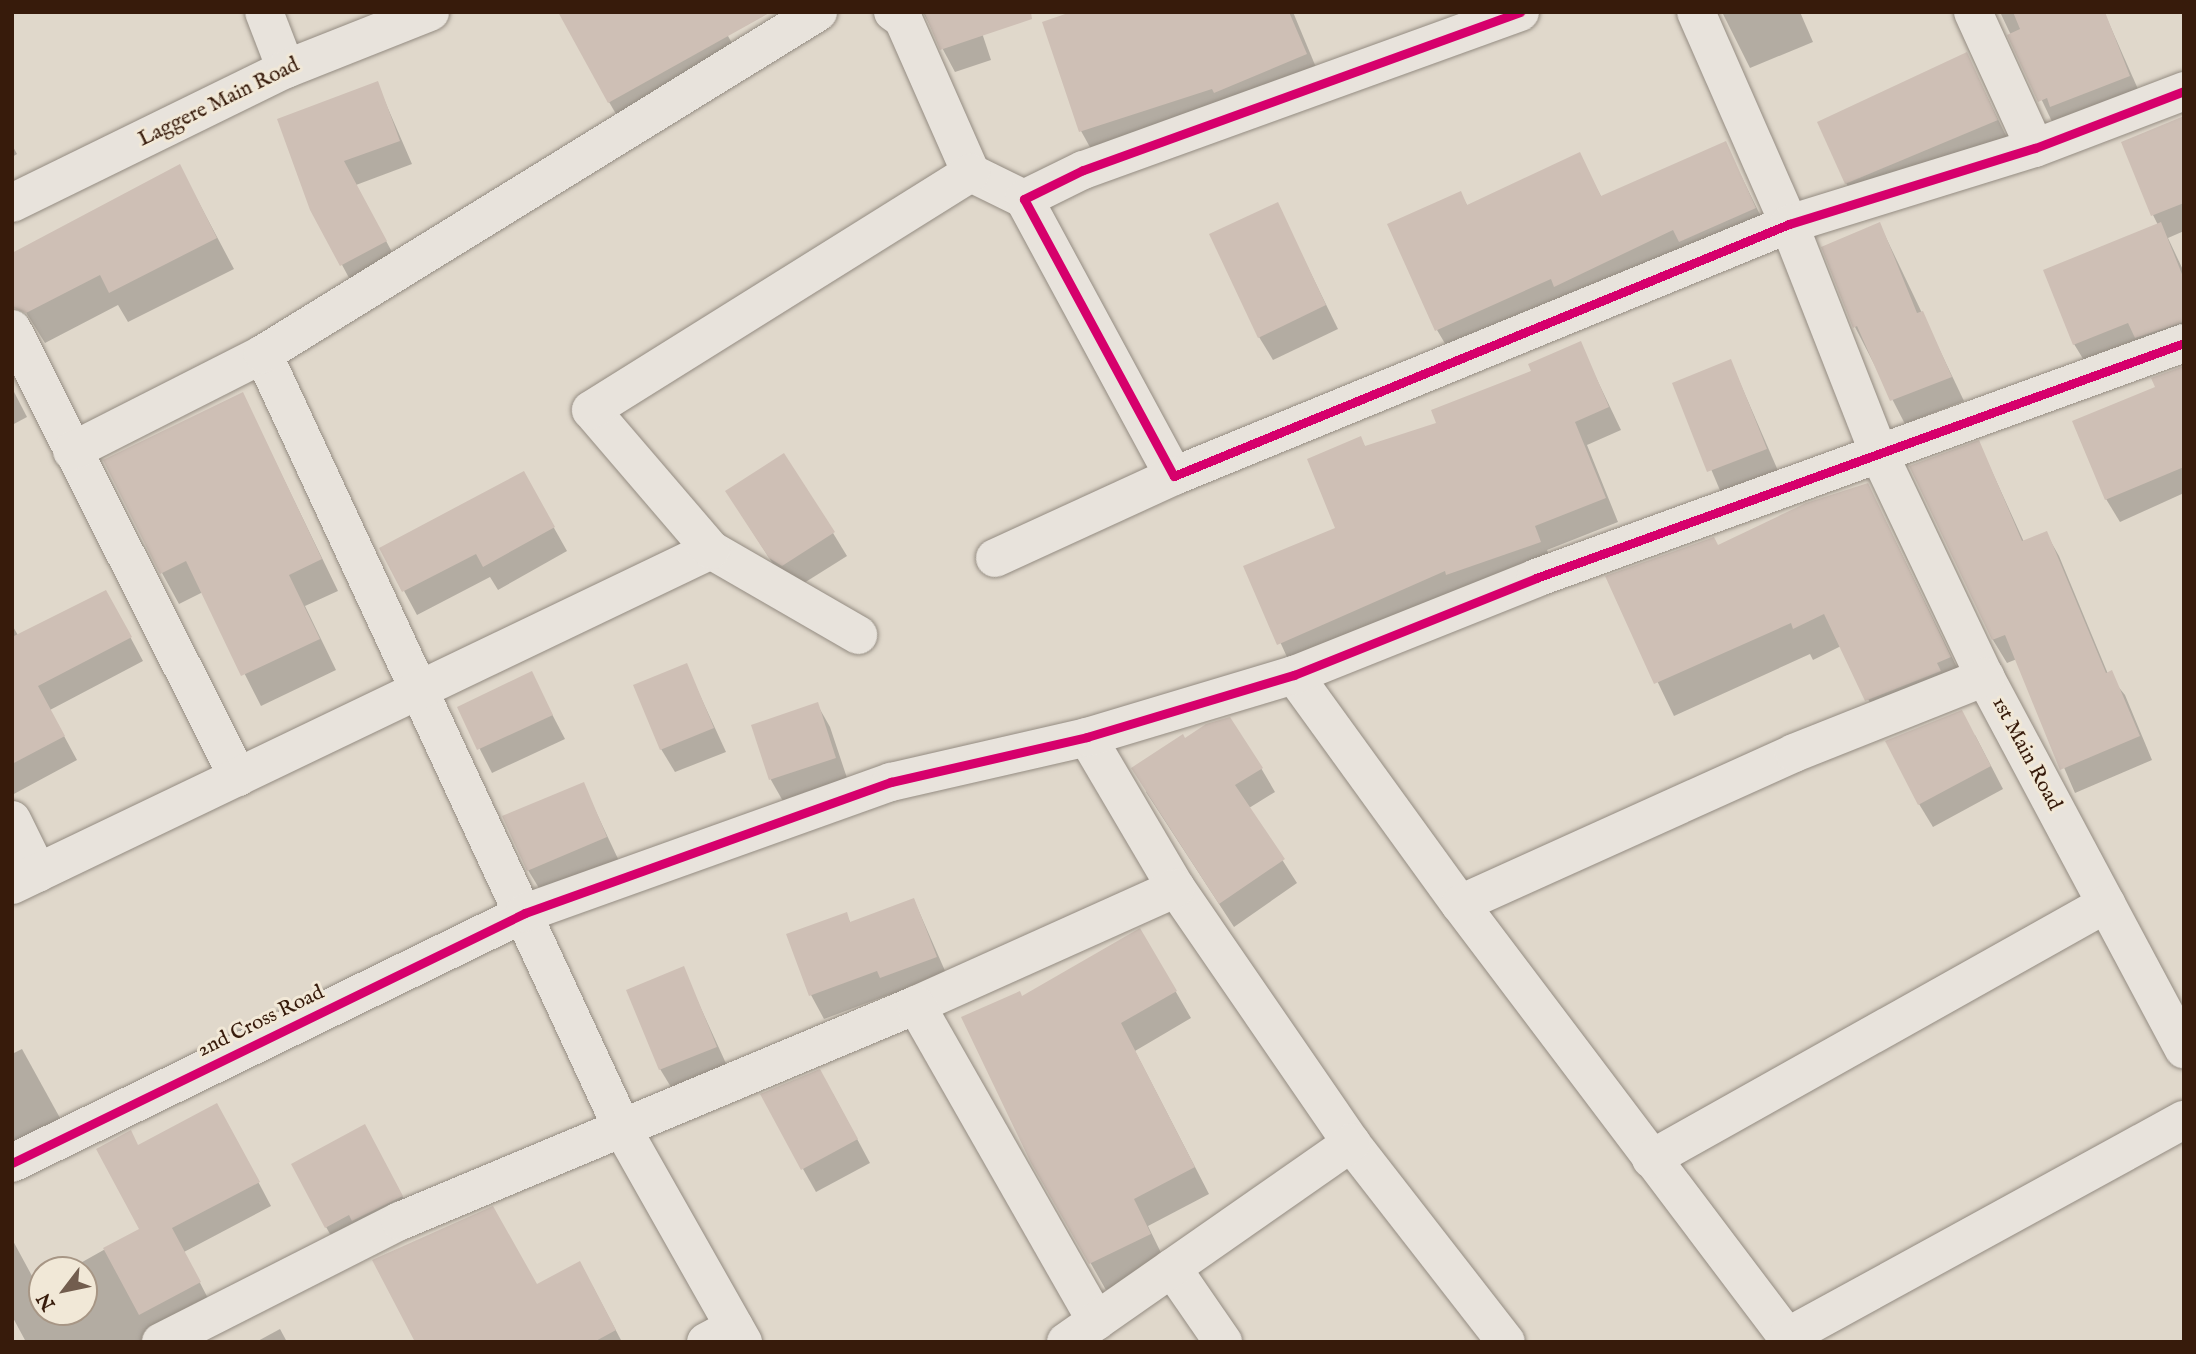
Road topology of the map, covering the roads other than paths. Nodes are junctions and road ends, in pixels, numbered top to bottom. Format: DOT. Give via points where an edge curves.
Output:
graph roads {
  1 [pos="264,12"];
  2 [pos="430,12"];
  3 [pos="818,12"];
  4 [pos="893,12"];
  5 [pos="1520,12"];
  6 [pos="1696,12"];
  7 [pos="1973,12"];
  8 [pos="286,69"];
  9 [pos="2184,91"];
  10 [pos="2035,148"];
  11 [pos="971,173"];
  12 [pos="1024,198"];
  13 [pos="12,203"];
  14 [pos="1789,223"];
  15 [pos="12,328"];
  16 [pos="2184,344"];
  17 [pos="263,354"];
  18 [pos="72,451"];
  19 [pos="1879,454"];
  20 [pos="1174,476"];
  21 [pos="710,550"];
  22 [pos="995,558"];
  23 [pos="858,635"];
  24 [pos="1294,675"];
  25 [pos="1985,677"];
  26 [pos="420,690"];
  27 [pos="1087,737"];
  28 [pos="238,777"];
  29 [pos="12,820"];
  30 [pos="25,879"];
  31 [pos="1176,888"];
  32 [pos="1460,904"];
  33 [pos="2106,904"];
  34 [pos="525,913"];
  35 [pos="916,1005"];
  36 [pos="2184,1049"];
  37 [pos="2184,1120"];
  38 [pos="623,1130"];
  39 [pos="1351,1143"];
  40 [pos="1651,1159"];
  41 [pos="12,1163"];
  42 [pos="1172,1268"];
  43 [pos="1081,1331"];
  44 [pos="728,1337"];
  45 [pos="1789,1339"];
  46 [pos="161,1342"];
  47 [pos="1223,1342"];
  48 [pos="1506,1342"];
  1 -- 8 [label="street"];
  2 -- 8 [label="street, Laggere Main Road"];
  3 -- 17 [label="street"];
  4 -- 11 [label="street" via="903,19"];
  5 -- 12 [label="street" via="1083,170"];
  6 -- 14 [label="street, 1st Main Road"];
  7 -- 10 [label="street"];
  8 -- 13 [label="street, Laggere Main Road"];
  9 -- 10 [label="street"];
  10 -- 14 [label="street"];
  11 -- 12 [label="street"];
  11 -- 21 [label="street" via="591,410"];
  12 -- 20 [label="street"];
  14 -- 19 [label="street, 1st Main Road"];
  14 -- 20 [label="street"];
  15 -- 18 [label="street"];
  16 -- 19 [label="street, 2nd Cross Road"];
  17 -- 18 [label="street"];
  17 -- 26 [label="street"];
  18 -- 28 [label="street"];
  19 -- 24 [label="street, 2nd Cross Road" via="1536,578"];
  19 -- 25 [label="street, 1st Main Road"];
  20 -- 22 [label="street"];
  21 -- 23 [label="street"];
  21 -- 26 [label="street"];
  24 -- 27 [label="street, 2nd Cross Road"];
  24 -- 32 [label="street"];
  25 -- 32 [label="street" via="1794,753"];
  25 -- 33 [label="street, 1st Main Road"];
  26 -- 28 [label="street"];
  26 -- 34 [label="street"];
  27 -- 31 [label="street"];
  27 -- 34 [label="street, 2nd Cross Road" via="891,782"];
  28 -- 30 [label="street"];
  29 -- 30 [label="street"];
  31 -- 35 [label="street"];
  31 -- 39 [label="street"];
  32 -- 40 [label="street"];
  33 -- 36 [label="street, 1st Main Road"];
  33 -- 40 [label="street"];
  34 -- 38 [label="street"];
  34 -- 41 [label="street, 2nd Cross Road"];
  35 -- 38 [label="street"];
  35 -- 43 [label="street"];
  37 -- 45 [label="street"];
  38 -- 44 [label="street"];
  38 -- 46 [label="street" via="400,1221"];
  39 -- 42 [label="street"];
  39 -- 48 [label="street"];
  40 -- 45 [label="street"];
  42 -- 43 [label="street"];
  42 -- 47 [label="street"];
}
